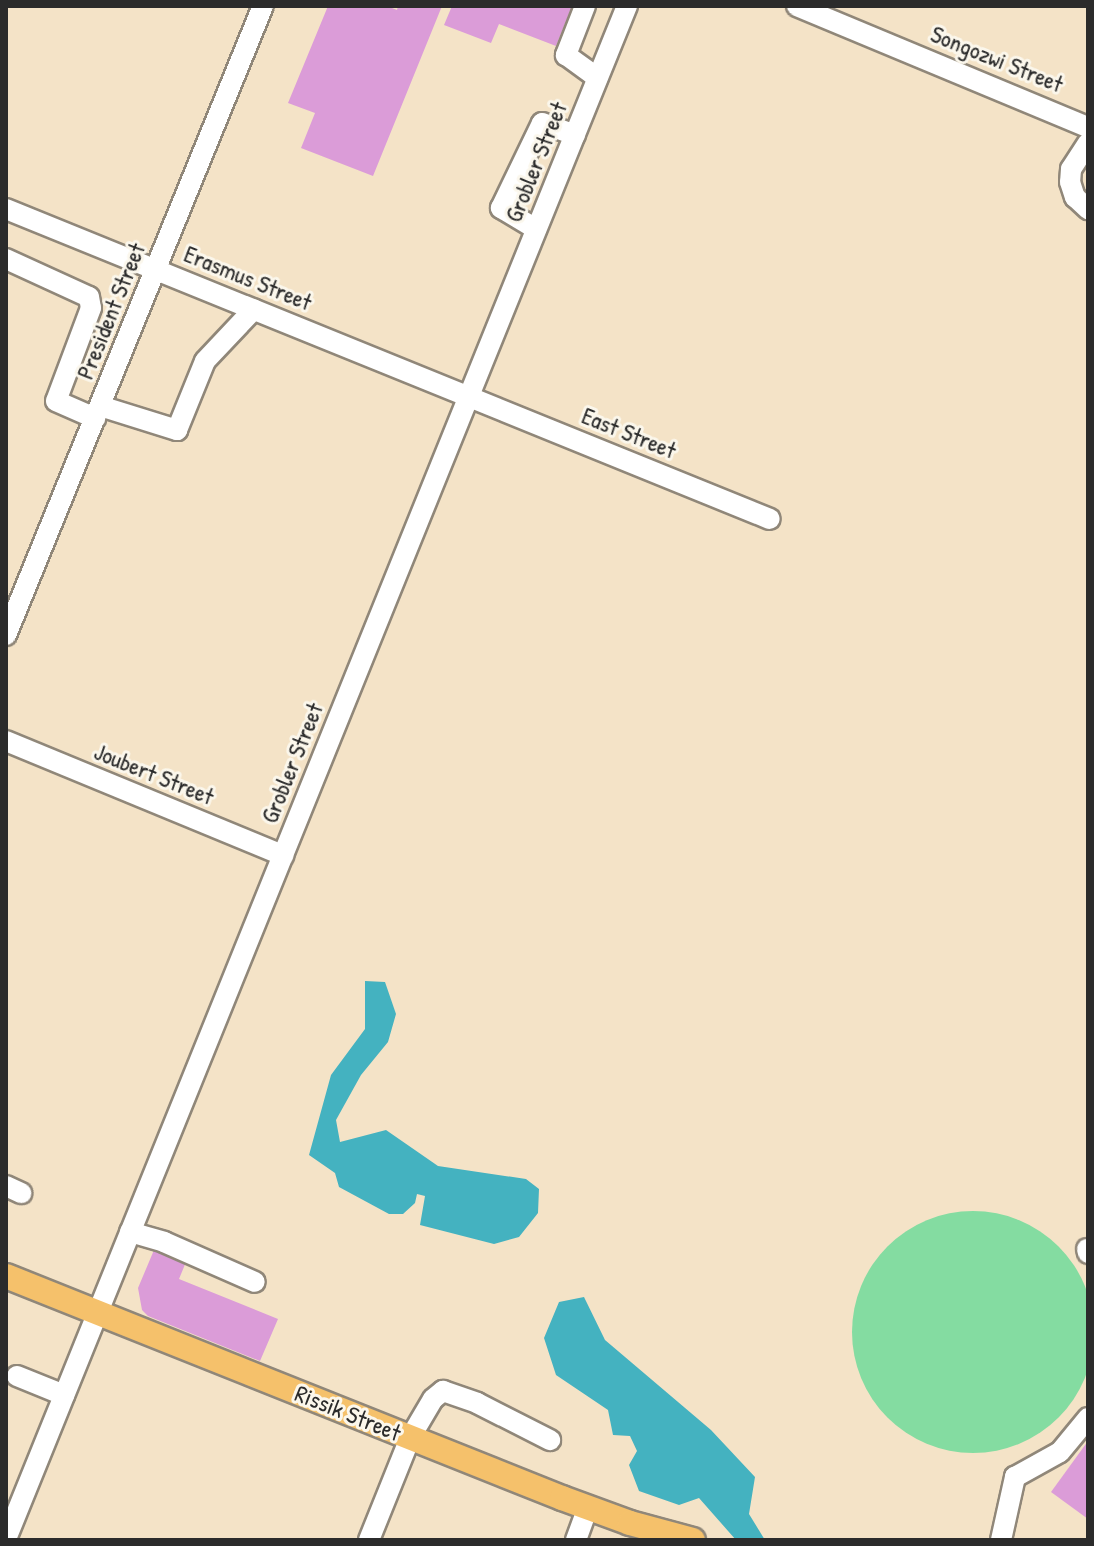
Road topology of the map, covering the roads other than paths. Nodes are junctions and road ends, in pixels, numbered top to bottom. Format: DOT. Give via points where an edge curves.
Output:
graph roads {
  1 [pos="585,6"];
  2 [pos="627,6"];
  3 [pos="797,6"];
  4 [pos="255,9"];
  5 [pos="598,78"];
  6 [pos="1088,127"];
  7 [pos="575,135"];
  8 [pos="1088,143"];
  9 [pos="1088,209"];
  10 [pos="8,216"];
  11 [pos="536,229"];
  12 [pos="6,259"];
  13 [pos="156,269"];
  14 [pos="254,309"];
  15 [pos="469,396"];
  16 [pos="98,412"];
  17 [pos="770,519"];
  18 [pos="6,635"];
  19 [pos="6,741"];
  20 [pos="283,855"];
  21 [pos="130,1232"];
  22 [pos="6,1276"];
  23 [pos="255,1282"];
  24 [pos="97,1313"];
  25 [pos="17,1376"];
  26 [pos="64,1395"];
  27 [pos="1088,1418"];
  28 [pos="410,1438"];
  29 [pos="550,1440"];
  30 [pos="588,1507"];
  31 [pos="6,1539"];
  32 [pos="369,1540"];
  33 [pos="576,1540"];
  34 [pos="693,1540"];
  35 [pos="1001,1540"];
  1 -- 5 [label="street" via="566,55"];
  2 -- 5 [label="street, Grobler Street"];
  3 -- 6 [label="street, Songozwi Street"];
  4 -- 13 [label="street, President Street"];
  5 -- 7 [label="street, Grobler Street"];
  7 -- 11 [label="street, Grobler Street"];
  7 -- 11 [label="street" via="542,123 501,208"];
  8 -- 9 [label="street" via="1071,169 1070,182 1075,197"];
  10 -- 13 [label="street, Erasmus Street"];
  11 -- 15 [label="street, Grobler Street"];
  12 -- 16 [label="street" via="89,297 91,308 56,401"];
  13 -- 14 [label="street, Erasmus Street"];
  13 -- 16 [label="street, President Street"];
  14 -- 15 [label="street, Erasmus Street"];
  14 -- 16 [label="street" via="205,361 177,430"];
  15 -- 17 [label="street, East Street"];
  15 -- 20 [label="street, Grobler Street"];
  16 -- 18 [label="street, President Street"];
  19 -- 20 [label="street, Joubert Street"];
  20 -- 21 [label="street, Grobler Street"];
  21 -- 23 [label="street"];
  21 -- 24 [label="street, Grobler Street"];
  22 -- 24 [label="main road, Rissik Street"];
  24 -- 26 [label="street, Grobler Street"];
  24 -- 28 [label="main road, Rissik Street"];
  25 -- 26 [label="street"];
  26 -- 31 [label="street, Grobler Street"];
  27 -- 35 [label="street" via="1060,1452 1015,1477"];
  28 -- 29 [label="street" via="433,1399 450,1391"];
  28 -- 30 [label="main road, Rissik Street"];
  28 -- 32 [label="street"];
  30 -- 33 [label="street"];
  30 -- 34 [label="main road, Rissik Street"];
}
